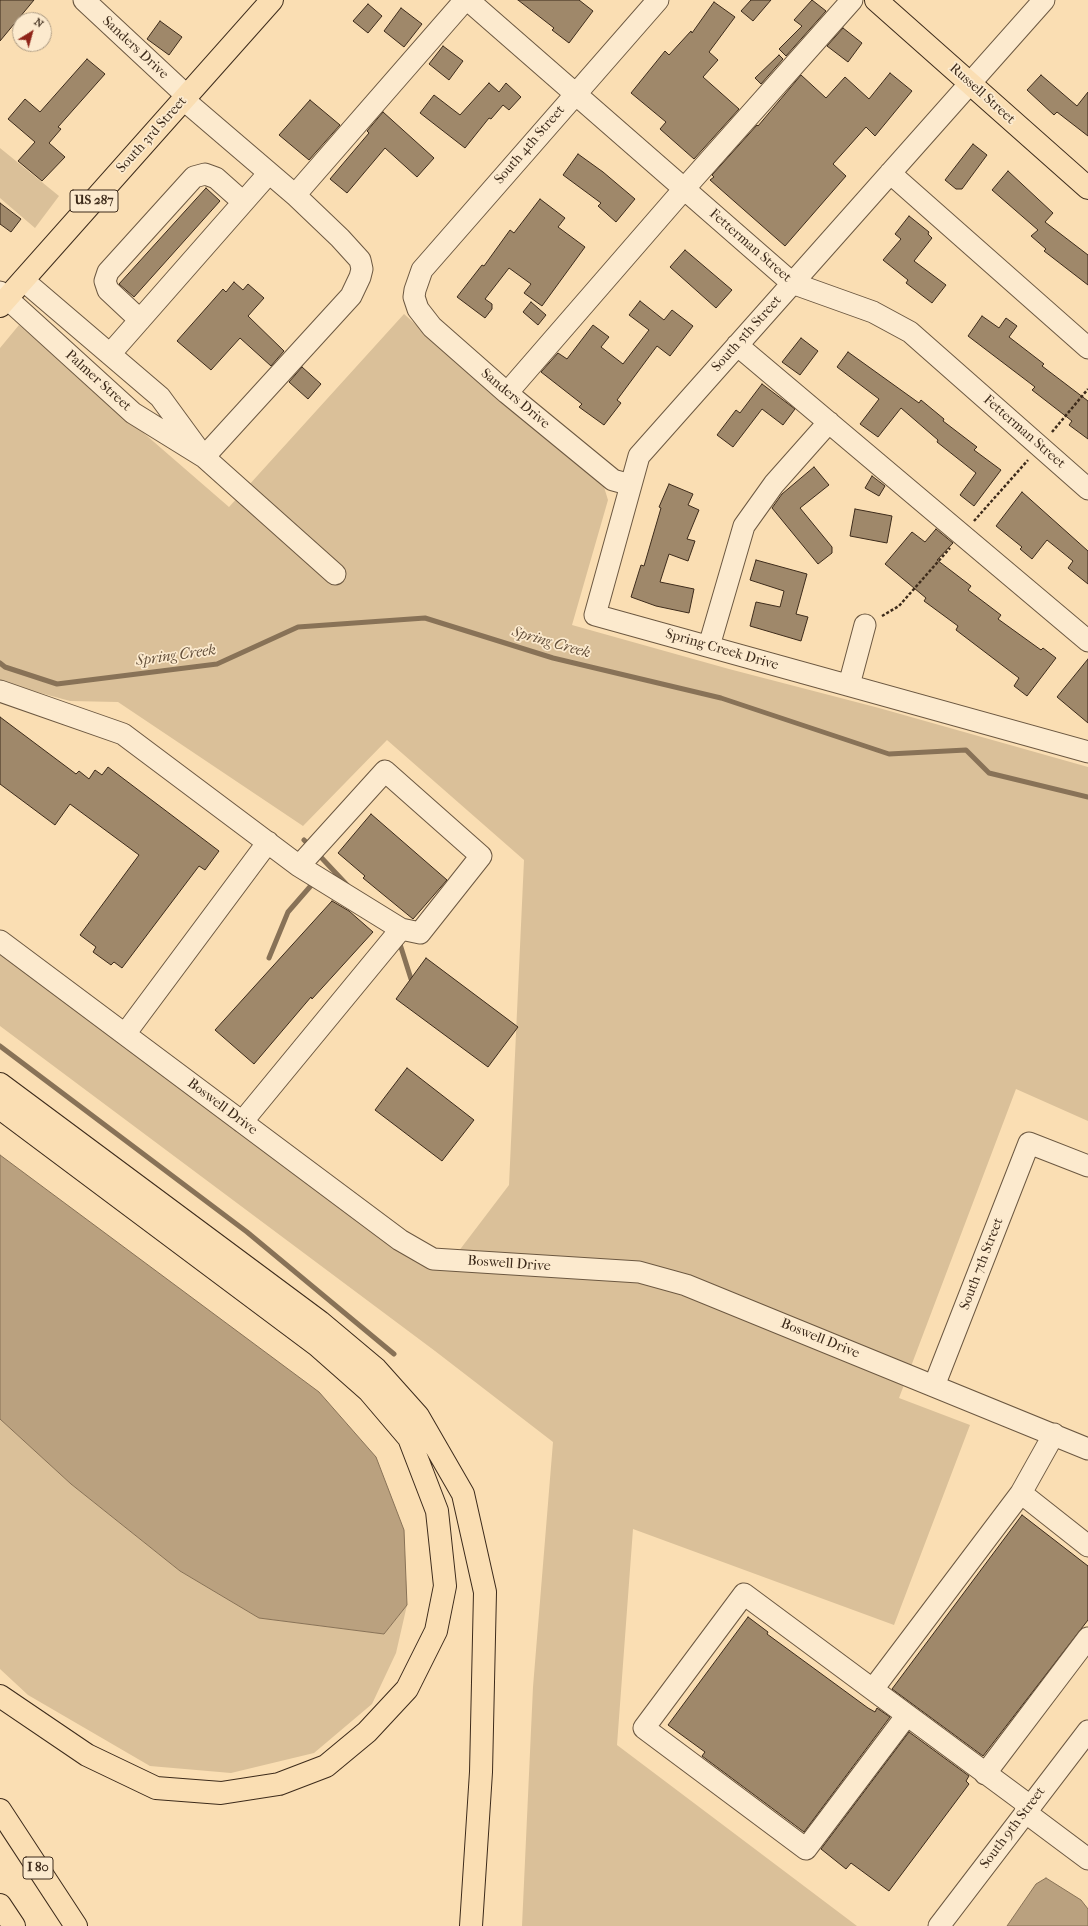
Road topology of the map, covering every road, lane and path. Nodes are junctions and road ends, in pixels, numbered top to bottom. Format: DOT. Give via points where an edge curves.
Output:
graph roads {
  1 [pos="84,0"];
  2 [pos="272,0"];
  3 [pos="465,0"];
  4 [pos="468,0"];
  5 [pos="658,0"];
  6 [pos="852,0"];
  7 [pos="876,0"];
  8 [pos="1044,0"];
  9 [pos="970,83"];
  10 [pos="575,93"];
  11 [pos="185,98"];
  12 [pos="269,173"];
  13 [pos="890,173"];
  14 [pos="1085,179"];
  15 [pos="684,188"];
  16 [pos="295,195"];
  17 [pos="244,202"];
  18 [pos="23,280"];
  19 [pos="792,283"];
  20 [pos="414,297"];
  21 [pos="2,299"];
  22 [pos="140,320"];
  23 [pos="737,345"];
  24 [pos="1088,348"];
  25 [pos="110,354"];
  26 [pos="1088,389"];
  27 [pos="507,392"];
  28 [pos="828,422"];
  29 [pos="1040,447"];
  30 [pos="204,457"];
  31 [pos="631,485"];
  32 [pos="1088,489"];
  33 [pos="962,534"];
  34 [pos="335,574"];
  35 [pos="595,615"];
  36 [pos="865,625"];
  37 [pos="1088,641"];
  38 [pos="709,646"];
  39 [pos="849,685"];
  40 [pos="0,691"];
  41 [pos="1088,752"];
  42 [pos="268,842"];
  43 [pos="299,866"];
  44 [pos="401,929"];
  45 [pos="0,941"];
  46 [pos="125,1034"];
  47 [pos="0,1084"];
  48 [pos="0,1108"];
  49 [pos="242,1122"];
  50 [pos="1088,1166"];
  51 [pos="934,1386"];
  52 [pos="1054,1434"];
  53 [pos="1088,1449"];
  54 [pos="1021,1493"];
  55 [pos="1088,1546"];
  56 [pos="1088,1638"];
  57 [pos="873,1689"];
  58 [pos="0,1696"];
  59 [pos="908,1715"];
  60 [pos="1088,1731"];
  61 [pos="986,1774"];
  62 [pos="1028,1809"];
  63 [pos="0,1810"];
  64 [pos="1088,1859"];
  65 [pos="0,1905"];
  66 [pos="14,1926"];
  67 [pos="76,1926"];
  68 [pos="471,1926"];
  69 [pos="939,1926"];
  1 -- 11 [label="street, Sanders Drive"];
  2 -- 11 [label="main road, South 3rd Street / US 287"];
  3 -- 16 [label="street"];
  4 -- 10 [label="street, Fetterman Street"];
  5 -- 10 [label="street, South 4th Street"];
  6 -- 15 [label="street"];
  7 -- 9 [label="main road, Russell Street"];
  8 -- 9 [label="street, South 5th Street"];
  9 -- 13 [label="street, South 5th Street"];
  9 -- 14 [label="main road, Russell Street"];
  10 -- 15 [label="street, Fetterman Street"];
  10 -- 20 [label="street, South 4th Street" via="422,270 416,283"];
  11 -- 12 [label="street, Sanders Drive"];
  11 -- 18 [label="main road, South 3rd Street / US 287"];
  12 -- 16 [label="street, Sanders Drive"];
  12 -- 17 [label="street"];
  13 -- 19 [label="street, South 5th Street"];
  13 -- 24 [label="street"];
  15 -- 19 [label="street, Fetterman Street"];
  15 -- 27 [label="street"];
  16 -- 30 [label="street, Sanders Drive" via="353,251 360,260 360,278 351,296"];
  17 -- 22 [label="street"];
  17 -- 22 [label="street" via="216,178 205,174 194,177 108,272 105,281 108,290"];
  18 -- 21 [label="main road, South 3rd Street / US 287"];
  18 -- 25 [label="street, Palmer Street"];
  19 -- 23 [label="street, South 5th Street"];
  19 -- 29 [label="street, Fetterman Street" via="873,312 910,332"];
  20 -- 27 [label="street, Sanders Drive" via="424,318"];
  21 -- 30 [label="street, Palmer Street" via="134,413"];
  22 -- 25 [label="street"];
  23 -- 28 [label="street"];
  23 -- 31 [label="street, South 5th Street" via="639,456"];
  25 -- 30 [label="street, Palmer Street" via="160,397"];
  26 -- 29 [label="path"];
  27 -- 31 [label="street, Sanders Drive" via="613,480"];
  28 -- 33 [label="street"];
  28 -- 38 [label="street" via="774,484 744,526"];
  29 -- 32 [label="street, Fetterman Street"];
  29 -- 33 [label="path"];
  30 -- 34 [label="street, Palmer Street"];
  31 -- 35 [label="street, South 5th Street"];
  33 -- 36 [label="path" via="899,606"];
  33 -- 37 [label="street"];
  35 -- 38 [label="street, Spring Creek Drive"];
  36 -- 39 [label="street"];
  38 -- 39 [label="street, Spring Creek Drive"];
  39 -- 41 [label="street, Spring Creek Drive"];
  40 -- 42 [label="street" via="123,734"];
  42 -- 43 [label="street"];
  42 -- 46 [label="street"];
  43 -- 44 [label="street"];
  43 -- 44 [label="street" via="385,771 481,856 420,933"];
  44 -- 49 [label="street"];
  45 -- 46 [label="street, Boswell Drive"];
  46 -- 49 [label="street, Boswell Drive"];
  47 -- 68 [label="main road" via="320,1322 376,1369 418,1416 463,1494 485,1592 481,1772"];
  48 -- 58 [label="main road" via="318,1346 369,1391 409,1438 437,1511 445,1586 436,1631 407,1689 367,1732 326,1766 279,1784 221,1793 156,1788 87,1755"];
  49 -- 51 [label="street, Boswell Drive" via="400,1240 433,1259 639,1272 686,1285"];
  50 -- 51 [label="street, South 7th Street" via="1029,1143"];
  51 -- 52 [label="street, Boswell Drive"];
  52 -- 53 [label="street, Boswell Drive"];
  52 -- 54 [label="street"];
  54 -- 55 [label="street"];
  54 -- 57 [label="street"];
  56 -- 61 [label="street"];
  57 -- 59 [label="street"];
  57 -- 59 [label="street" via="744,1594 644,1728 806,1849"];
  59 -- 61 [label="street"];
  60 -- 62 [label="street, South 9th Street"];
  61 -- 62 [label="street"];
  62 -- 64 [label="street"];
  62 -- 69 [label="street, South 9th Street"];
  63 -- 67 [label="main road, I 80"];
  65 -- 66 [label="main road"];
}
